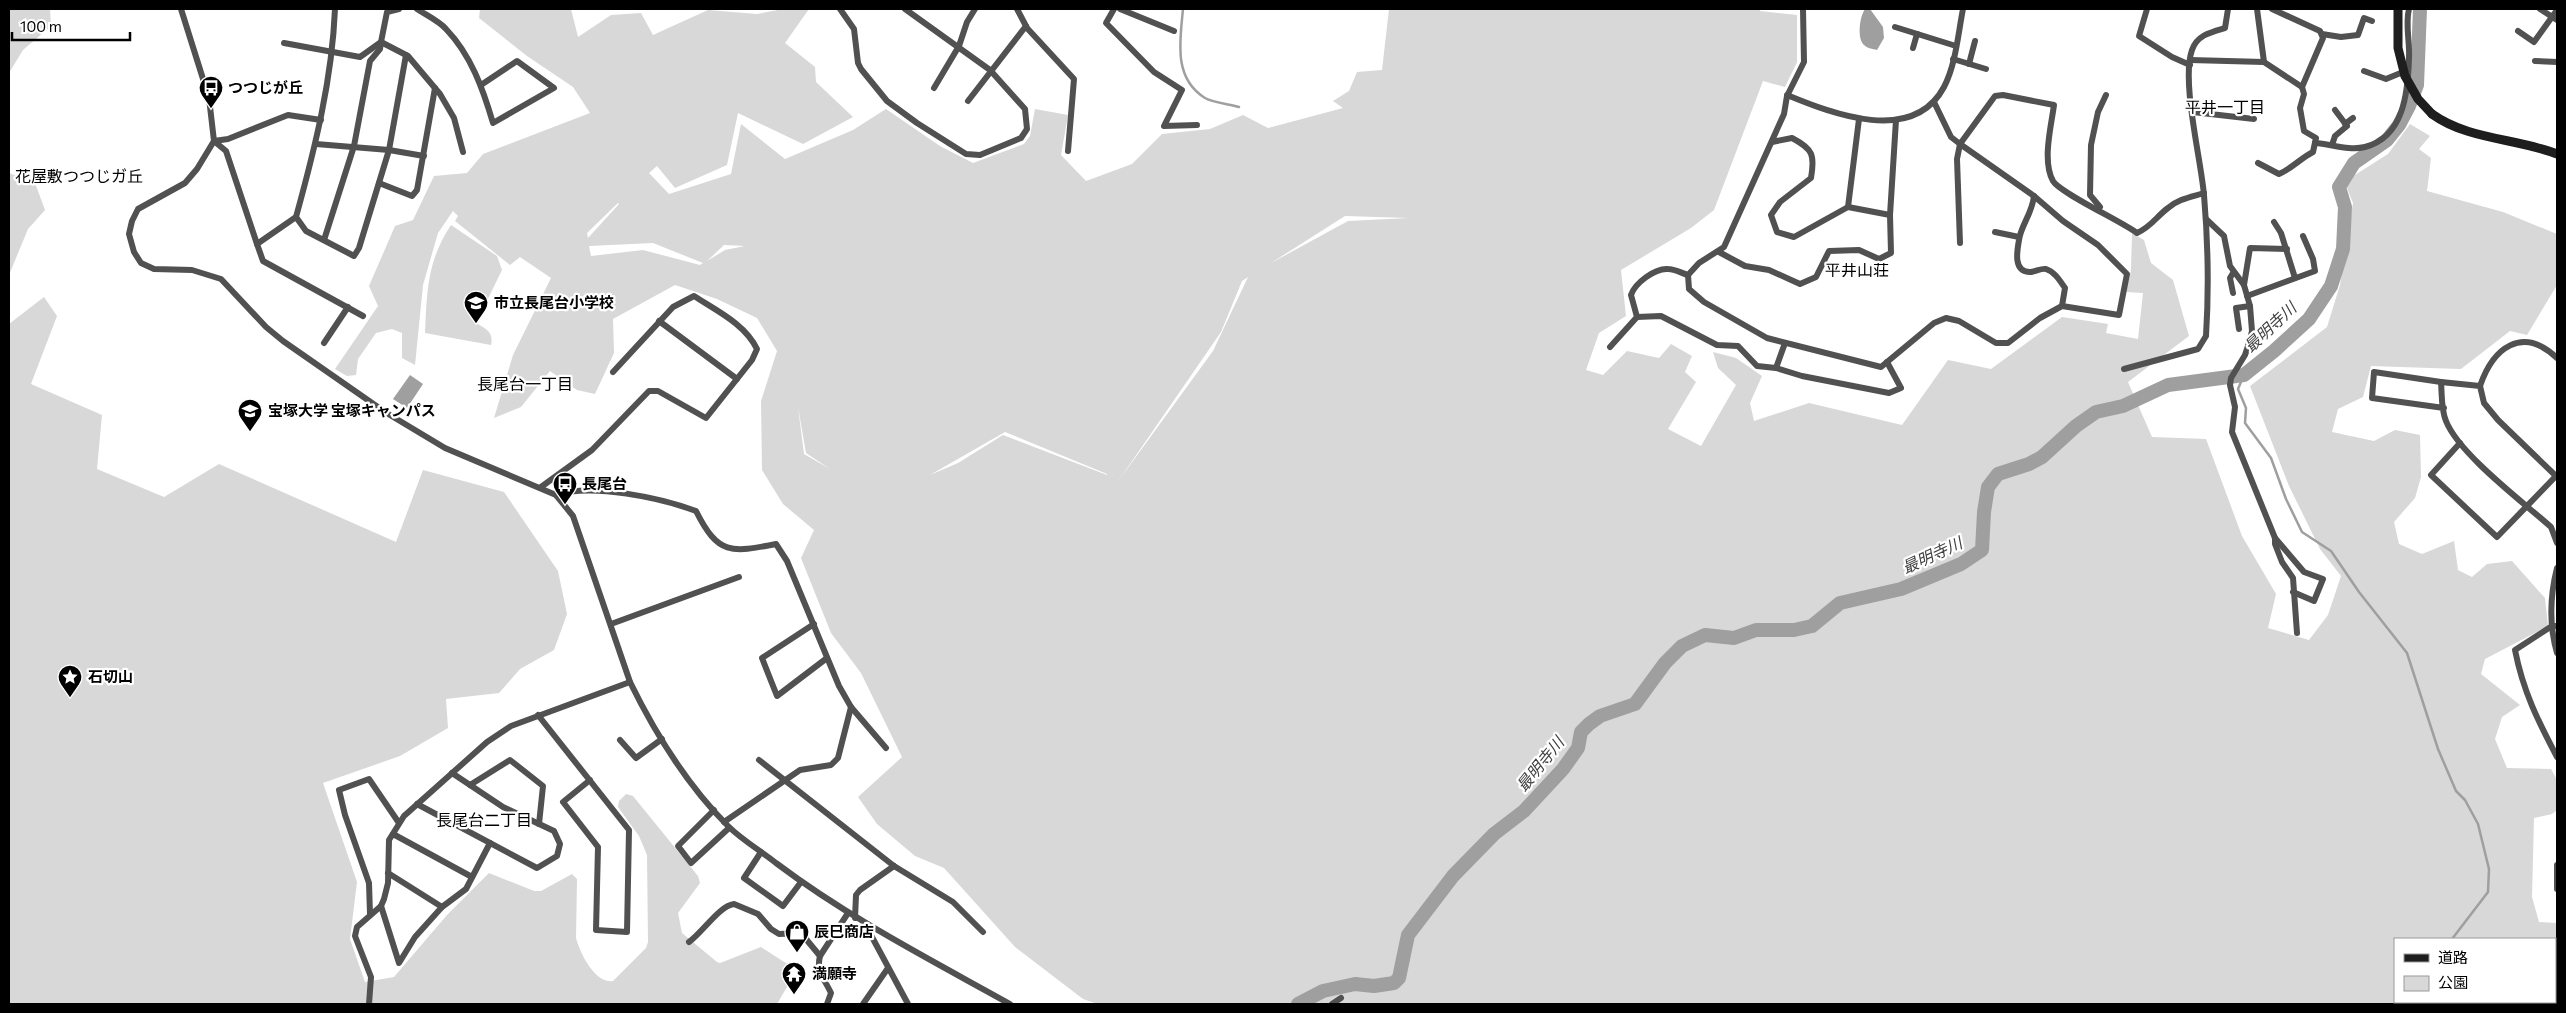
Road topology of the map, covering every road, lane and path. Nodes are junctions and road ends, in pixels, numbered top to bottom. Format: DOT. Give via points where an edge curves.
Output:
graph roads {
  1 [pos="181,9"];
  2 [pos="335,9"];
  3 [pos="399,9"];
  4 [pos="417,9"];
  5 [pos="840,9"];
  6 [pos="905,9"];
  7 [pos="975,9"];
  8 [pos="1017,9"];
  9 [pos="1114,9"];
  10 [pos="1120,9"];
  11 [pos="1803,9"];
  12 [pos="1963,9"];
  13 [pos="2147,9"];
  14 [pos="2228,9"];
  15 [pos="2257,9"];
  16 [pos="2272,9"];
  17 [pos="2398,9"];
  18 [pos="2409,9"];
  19 [pos="2540,9"];
  20 [pos="2557,10"];
  21 [pos="2555,19"];
  22 [pos="2372,21"];
  23 [pos="1026,26"];
  24 [pos="1895,27"];
  25 [pos="1174,31"];
  26 [pos="2518,31"];
  27 [pos="1917,34"];
  28 [pos="2322,34"];
  29 [pos="1975,41"];
  30 [pos="380,42"];
  31 [pos="284,43"];
  32 [pos="959,46"];
  33 [pos="1956,46"];
  34 [pos="1912,48"];
  35 [pos="334,52"];
  36 [pos="406,55"];
  37 [pos="1953,59"];
  38 [pos="2535,61"];
  39 [pos="2264,62"];
  40 [pos="2557,62"];
  41 [pos="2190,63"];
  42 [pos="1969,64"];
  43 [pos="1986,69"];
  44 [pos="990,70"];
  45 [pos="2364,71"];
  46 [pos="2404,74"];
  47 [pos="482,85"];
  48 [pos="2302,87"];
  49 [pos="436,88"];
  50 [pos="934,88"];
  51 [pos="1787,95"];
  52 [pos="2106,95"];
  53 [pos="968,101"];
  54 [pos="1934,102"];
  55 [pos="2335,110"];
  56 [pos="2193,112"];
  57 [pos="2353,118"];
  58 [pos="1859,119"];
  59 [pos="2254,119"];
  60 [pos="321,120"];
  61 [pos="1896,120"];
  62 [pos="2345,124"];
  63 [pos="1197,126"];
  64 [pos="214,141"];
  65 [pos="1772,142"];
  66 [pos="316,144"];
  67 [pos="1960,144"];
  68 [pos="2315,144"];
  69 [pos="2332,145"];
  70 [pos="354,146"];
  71 [pos="390,150"];
  72 [pos="1068,150"];
  73 [pos="463,152"];
  74 [pos="2557,154"];
  75 [pos="424,156"];
  76 [pos="2258,163"];
  77 [pos="379,183"];
  78 [pos="2204,193"];
  79 [pos="2034,196"];
  80 [pos="1848,207"];
  81 [pos="2104,212"];
  82 [pos="1890,215"];
  83 [pos="296,217"];
  84 [pos="2206,219"];
  85 [pos="2274,222"];
  86 [pos="1995,232"];
  87 [pos="2303,236"];
  88 [pos="2019,237"];
  89 [pos="324,240"];
  90 [pos="1960,243"];
  91 [pos="257,244"];
  92 [pos="2287,249"];
  93 [pos="1719,252"];
  94 [pos="2233,273"];
  95 [pos="1688,275"];
  96 [pos="2295,278"];
  97 [pos="2244,284"];
  98 [pos="2233,293"];
  99 [pos="2247,296"];
  100 [pos="2062,306"];
  101 [pos="2250,306"];
  102 [pos="348,307"];
  103 [pos="363,316"];
  104 [pos="1637,317"];
  105 [pos="659,321"];
  106 [pos="2239,329"];
  107 [pos="324,343"];
  108 [pos="1785,343"];
  109 [pos="1610,347"];
  110 [pos="2557,358"];
  111 [pos="1887,362"];
  112 [pos="1776,368"];
  113 [pos="2124,369"];
  114 [pos="614,372"];
  115 [pos="737,379"];
  116 [pos="2441,382"];
  117 [pos="2480,386"];
  118 [pos="2444,408"];
  119 [pos="2460,443"];
  120 [pos="2556,477"];
  121 [pos="541,487"];
  122 [pos="556,495"];
  123 [pos="2527,506"];
  124 [pos="2275,538"];
  125 [pos="2557,543"];
  126 [pos="2557,568"];
  127 [pos="739,576"];
  128 [pos="2293,592"];
  129 [pos="611,624"];
  130 [pos="814,624"];
  131 [pos="2555,626"];
  132 [pos="2297,632"];
  133 [pos="2557,653"];
  134 [pos="827,658"];
  135 [pos="630,682"];
  136 [pos="851,707"];
  137 [pos="538,715"];
  138 [pos="662,739"];
  139 [pos="620,740"];
  140 [pos="886,748"];
  141 [pos="2557,757"];
  142 [pos="759,760"];
  143 [pos="452,773"];
  144 [pos="590,780"];
  145 [pos="784,781"];
  146 [pos="470,785"];
  147 [pos="417,804"];
  148 [pos="714,810"];
  149 [pos="724,822"];
  150 [pos="399,823"];
  151 [pos="540,824"];
  152 [pos="730,828"];
  153 [pos="392,834"];
  154 [pos="490,843"];
  155 [pos="761,852"];
  156 [pos="2557,865"];
  157 [pos="894,866"];
  158 [pos="388,873"];
  159 [pos="472,877"];
  160 [pos="802,882"];
  161 [pos="2557,889"];
  162 [pos="381,906"];
  163 [pos="442,907"];
  164 [pos="848,913"];
  165 [pos="370,914"];
  166 [pos="855,918"];
  167 [pos="864,923"];
  168 [pos="983,932"];
  169 [pos="689,942"];
  170 [pos="820,956"];
  171 [pos="888,968"];
  172 [pos="1341,998"];
  173 [pos="369,1004"];
  174 [pos="827,1004"];
  175 [pos="863,1004"];
  176 [pos="908,1004"];
  177 [pos="1010,1004"];
  178 [pos="1332,1004"];
  1 -- 64 [label="street" via="209,98"];
  2 -- 35 [label="street"];
  3 -- 30 [label="street" via="387,12"];
  4 -- 47 [label="street" via="446,28"];
  5 -- 44 [label="street" via="854,30 858,63 887,101 966,154 980,155 1021,138 1027,129 1026,109"];
  6 -- 32 [label="street"];
  7 -- 32 [label="street"];
  8 -- 23 [label="street"];
  9 -- 63 [label="street" via="1106,22 1154,72 1182,90 1164,126"];
  10 -- 25 [label="street"];
  11 -- 51 [label="street" via="1804,62"];
  12 -- 33 [label="street"];
  13 -- 41 [label="street" via="2139,36 2172,57"];
  14 -- 41 [label="street" via="2225,28 2202,35 2192,50"];
  15 -- 39 [label="street"];
  16 -- 28 [label="street"];
  17 -- 46 [label="street" via="2398,48"];
  18 -- 69 [label="street" via="2409,58 2401,115 2386,136 2364,148"];
  19 -- 21 [label="street"];
  20 -- 21 [label="street"];
  21 -- 26 [label="street" via="2534,42"];
  22 -- 28 [label="street" via="2364,18 2358,35"];
  23 -- 44 [label="street"];
  23 -- 72 [label="street" via="1074,80"];
  24 -- 27 [label="street"];
  27 -- 33 [label="street"];
  27 -- 34 [label="street"];
  28 -- 48 [label="street"];
  29 -- 42 [label="street"];
  30 -- 35 [label="street" via="360,57"];
  30 -- 36 [label="street"];
  30 -- 70 [label="street" via="380,49 370,61"];
  31 -- 35 [label="street"];
  32 -- 44 [label="street"];
  32 -- 50 [label="street"];
  33 -- 37 [label="street"];
  35 -- 60 [label="street"];
  36 -- 49 [label="street"];
  36 -- 71 [label="street"];
  37 -- 42 [label="street"];
  37 -- 54 [label="street" via="1945,85"];
  38 -- 40 [label="street"];
  39 -- 41 [label="street"];
  39 -- 48 [label="street"];
  41 -- 56 [label="street" via="2188,84"];
  42 -- 43 [label="street"];
  44 -- 53 [label="street"];
  45 -- 46 [label="street" via="2386,79"];
  46 -- 74 [label="street, bridge" via="2418,99 2432,114 2457,128"];
  47 -- 47 [label="street" via="493,123 554,88 517,61"];
  48 -- 68 [label="street" via="2304,94 2300,108 2304,131 2316,138"];
  49 -- 73 [label="street" via="454,118"];
  49 -- 75 [label="street"];
  51 -- 58 [label="street"];
  51 -- 65 [label="street" via="1784,114"];
  52 -- 81 [label="street" via="2093,135 2090,184 2090,195"];
  54 -- 61 [label="street" via="1926,109"];
  54 -- 67 [label="street" via="1951,137"];
  55 -- 62 [label="street"];
  56 -- 59 [label="street"];
  56 -- 78 [label="street"];
  57 -- 62 [label="street"];
  58 -- 61 [label="street"];
  58 -- 80 [label="street"];
  60 -- 64 [label="street" via="288,115 228,139"];
  60 -- 66 [label="street"];
  61 -- 82 [label="street"];
  62 -- 69 [label="street"];
  64 -- 91 [label="street" via="226,151"];
  64 -- 121 [label="street" via="185,183 138,209 129,234 134,252 142,263 154,269 192,270 221,279 283,342 385,412 445,448"];
  65 -- 80 [label="street" via="1792,138 1808,146 1814,161 1811,178 1780,202 1771,215 1777,232 1794,237"];
  65 -- 93 [label="street"];
  66 -- 70 [label="street"];
  66 -- 83 [label="street"];
  67 -- 79 [label="street"];
  67 -- 81 [label="street" via="1995,96 2054,105 2048,162 2053,181 2070,195"];
  67 -- 90 [label="street" via="1957,159"];
  68 -- 69 [label="street"];
  68 -- 76 [label="street" via="2313,152 2279,174"];
  70 -- 71 [label="street"];
  70 -- 89 [label="street"];
  71 -- 75 [label="street"];
  71 -- 77 [label="street"];
  75 -- 77 [label="street" via="417,190 412,196"];
  77 -- 89 [label="street" via="354,256"];
  78 -- 81 [label="street" via="2174,203 2138,233"];
  78 -- 84 [label="street"];
  79 -- 88 [label="street" via="2032,210"];
  79 -- 100 [label="street" via="2098,245 2128,274 2119,315"];
  80 -- 82 [label="street"];
  82 -- 93 [label="street" via="1891,253 1880,259 1859,250 1829,250 1816,277 1800,284 1769,270 1745,266"];
  83 -- 89 [label="street" via="306,231"];
  83 -- 91 [label="street"];
  84 -- 94 [label="street" via="2224,236"];
  84 -- 113 [label="street" via="2206,336 2198,349"];
  85 -- 92 [label="street"];
  86 -- 88 [label="street"];
  87 -- 96 [label="street" via="2315,271"];
  88 -- 100 [label="street" via="2016,259 2021,268 2029,272 2045,269 2056,275 2065,288"];
  91 -- 102 [label="street" via="263,261"];
  92 -- 96 [label="street"];
  92 -- 97 [label="street" via="2250,248"];
  93 -- 95 [label="street" via="1699,263"];
  94 -- 97 [label="street"];
  94 -- 98 [label="street" via="2230,278"];
  95 -- 104 [label="street" via="1662,269 1636,285 1631,295"];
  95 -- 108 [label="street" via="1689,289 1704,302 1767,338"];
  96 -- 99 [label="street"];
  97 -- 99 [label="street"];
  99 -- 101 [label="street"];
  100 -- 111 [label="street" via="2040,318 2008,343 1996,343 1959,321 1946,318 1934,322"];
  101 -- 106 [label="street" via="2236,308"];
  101 -- 124 [label="street" via="2250,340 2231,378 2235,407 2232,432"];
  102 -- 103 [label="street"];
  102 -- 107 [label="street"];
  104 -- 109 [label="street"];
  104 -- 112 [label="street" via="1661,316 1717,345 1738,346 1757,366"];
  105 -- 114 [label="street"];
  105 -- 115 [label="street"];
  105 -- 115 [label="street" via="673,307 694,296 737,324 752,338 757,349"];
  108 -- 111 [label="street" via="1881,367"];
  108 -- 112 [label="street"];
  110 -- 117 [label="street" via="2533,343 2507,347 2494,356"];
  111 -- 112 [label="street" via="1902,388 1889,393"];
  115 -- 121 [label="street" via="706,418 658,391 649,391 592,450"];
  116 -- 117 [label="street"];
  116 -- 118 [label="street"];
  116 -- 118 [label="street" via="2374,372 2372,398"];
  117 -- 120 [label="street" via="2484,403 2498,420"];
  118 -- 119 [label="street" via="2445,420"];
  119 -- 123 [label="street"];
  119 -- 123 [label="street" via="2431,475 2497,537"];
  120 -- 123 [label="street"];
  121 -- 122 [label="street"];
  122 -- 129 [label="street" via="573,516"];
  122 -- 130 [label="street" via="613,492 670,501 696,511 708,535 722,546 742,550 776,544 787,561"];
  123 -- 125 [label="street" via="2551,527"];
  124 -- 128 [label="street" via="2282,562 2293,578"];
  124 -- 128 [label="street" via="2304,572 2323,579 2314,601"];
  126 -- 131 [label="street" via="2553,586"];
  127 -- 129 [label="street"];
  128 -- 132 [label="street"];
  129 -- 135 [label="street"];
  130 -- 134 [label="street"];
  130 -- 134 [label="street" via="762,658 777,696"];
  131 -- 133 [label="street"];
  131 -- 141 [label="street" via="2515,650 2524,688"];
  134 -- 136 [label="street"];
  135 -- 137 [label="street"];
  135 -- 138 [label="street"];
  136 -- 140 [label="street"];
  136 -- 145 [label="street" via="838,758 830,765 800,770"];
  137 -- 143 [label="street" via="495,736"];
  137 -- 144 [label="street"];
  138 -- 139 [label="street" via="636,758"];
  138 -- 148 [label="street"];
  142 -- 145 [label="street"];
  143 -- 146 [label="street"];
  143 -- 147 [label="street"];
  144 -- 144 [label="street" via="629,830 627,932 596,930 598,847 563,802"];
  145 -- 149 [label="street"];
  145 -- 157 [label="street"];
  146 -- 151 [label="street" via="503,807"];
  146 -- 151 [label="street" via="510,760 543,786"];
  147 -- 150 [label="street"];
  147 -- 154 [label="street"];
  148 -- 149 [label="street"];
  148 -- 152 [label="street" via="678,846 691,863"];
  149 -- 152 [label="street"];
  150 -- 153 [label="street"];
  150 -- 165 [label="street" via="369,779 338,790 369,883"];
  151 -- 154 [label="street" via="554,832 560,844 557,856 537,868"];
  152 -- 155 [label="street"];
  153 -- 158 [label="street"];
  153 -- 159 [label="street"];
  154 -- 159 [label="street"];
  155 -- 160 [label="street"];
  155 -- 160 [label="street" via="744,878 783,906"];
  156 -- 161 [label="street"];
  157 -- 166 [label="street" via="860,890 856,896"];
  157 -- 168 [label="street" via="953,902"];
  158 -- 162 [label="street"];
  158 -- 163 [label="street"];
  159 -- 163 [label="street" via="466,889"];
  160 -- 164 [label="street"];
  162 -- 163 [label="street" via="399,964 415,937"];
  162 -- 165 [label="street"];
  164 -- 166 [label="street"];
  164 -- 170 [label="street"];
  165 -- 173 [label="street" via="357,928 355,936 371,978"];
  166 -- 167 [label="street"];
  167 -- 171 [label="street"];
  167 -- 177 [label="street"];
  169 -- 170 [label="street" via="722,909 734,904 758,914 779,934 801,932"];
  170 -- 174 [label="street" via="819,973 830,993"];
  171 -- 175 [label="street"];
  171 -- 176 [label="street"];
  172 -- 178 [label="street"];
}
